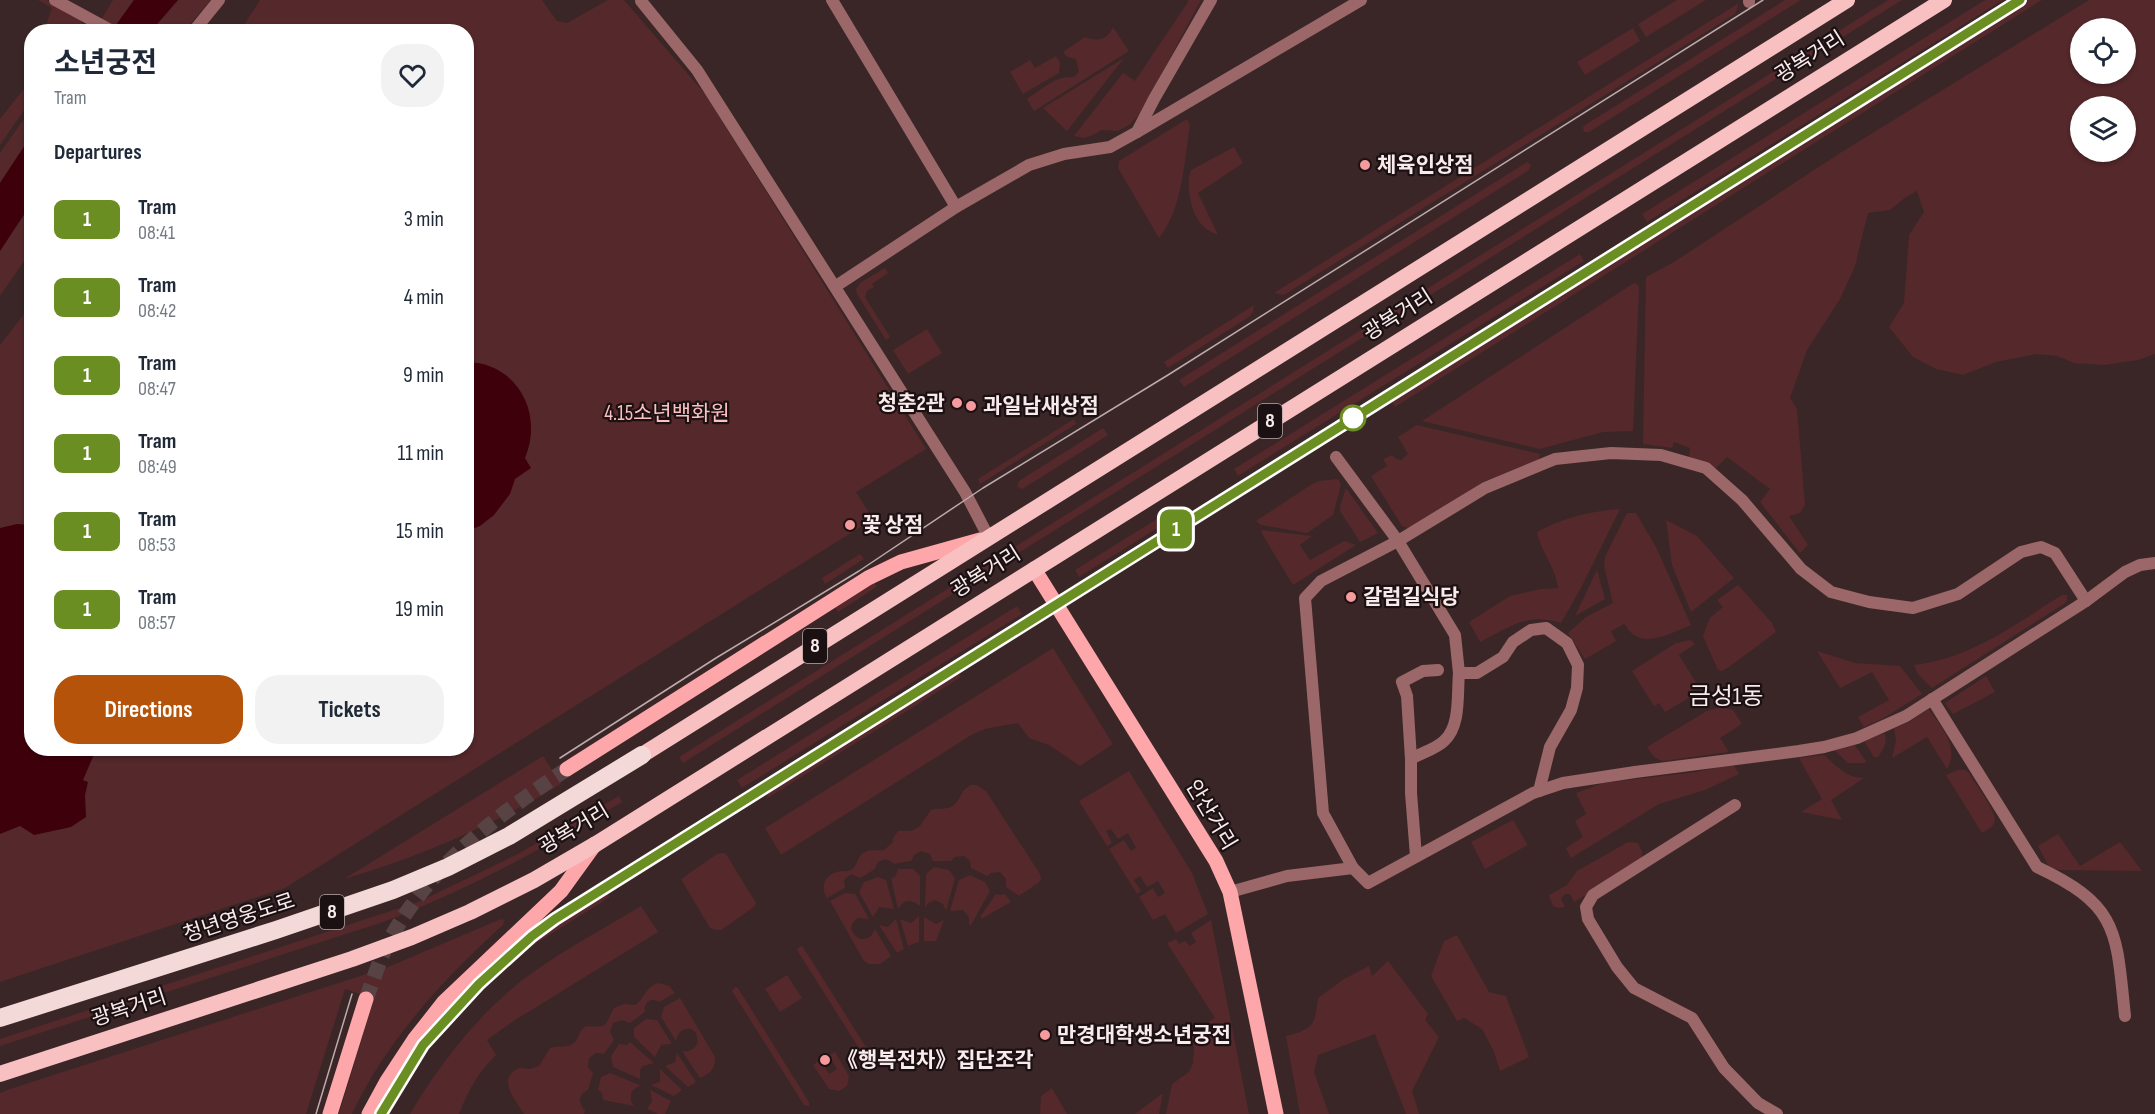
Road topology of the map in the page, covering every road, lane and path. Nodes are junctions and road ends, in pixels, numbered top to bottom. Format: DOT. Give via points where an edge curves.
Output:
graph roads {
  1 [pos="55,0"];
  2 [pos="219,0"];
  3 [pos="832,0"];
  4 [pos="1211,0"];
  5 [pos="1361,0"];
  6 [pos="1847,0"];
  7 [pos="1944,0"];
  8 [pos="641,1"];
  9 [pos="101,24"];
  10 [pos="200,24"];
  11 [pos="1137,132"];
  12 [pos="956,207"];
  13 [pos="836,286"];
  14 [pos="1336,457"];
  15 [pos="989,538"];
  16 [pos="1398,541"];
  17 [pos="2155,563"];
  18 [pos="1034,569"];
  19 [pos="2086,601"];
  20 [pos="1438,670"];
  21 [pos="1459,673"];
  22 [pos="1932,699"];
  23 [pos="642,755"];
  24 [pos="1411,759"];
  25 [pos="567,769"];
  26 [pos="1539,791"];
  27 [pos="1736,805"];
  28 [pos="596,844"];
  29 [pos="1416,856"];
  30 [pos="1353,868"];
  31 [pos="1230,892"];
  32 [pos="366,999"];
  33 [pos="2125,1016"];
  34 [pos="0,1018"];
  35 [pos="4,1076"];
  36 [pos="330,1114"];
  37 [pos="369,1114"];
  38 [pos="1276,1114"];
  39 [pos="1777,1114"];
  1 -- 9 [label="street"];
  2 -- 10 [label="street"];
  3 -- 12 [label="street"];
  4 -- 11 [label="street"];
  5 -- 11 [label="street"];
  6 -- 15 [label="highway, 광복거리 / 8"];
  7 -- 18 [label="highway, 광복거리 / 8"];
  8 -- 13 [label="street" via="697,70"];
  11 -- 12 [label="street" via="1110,147 1064,154 1029,165"];
  12 -- 13 [label="street"];
  13 -- 15 [label="street" via="965,492"];
  14 -- 16 [label="street"];
  15 -- 23 [label="highway, 광복거리 / 8"];
  15 -- 25 [label="main road" via="901,562 868,578"];
  16 -- 19 [label="street" via="1485,489 1555,459 1611,453 1661,455 1706,468 1742,500 1801,569 1831,592 1913,608 1958,594 2021,552 2041,548 2055,553"];
  16 -- 21 [label="street" via="1455,635"];
  16 -- 30 [label="street" via="1321,581 1305,598 1323,813"];
  17 -- 19 [label="street" via="2140,564 2125,572"];
  18 -- 28 [label="highway, 광복거리 / 8"];
  18 -- 31 [label="main road, 안산거리" via="1197,829"];
  19 -- 22 [label="street"];
  20 -- 24 [label="street" via="1423,670 1402,682 1407,696"];
  21 -- 24 [label="street" via="1451,732 1443,743"];
  21 -- 26 [label="street" via="1477,673 1503,657 1513,642 1531,630 1546,628 1567,643 1578,665 1577,688 1571,710 1550,747"];
  22 -- 26 [label="street" via="1906,716 1857,738 1824,747 1563,783"];
  22 -- 33 [label="street" via="2037,867 2092,899 2109,923 2117,944"];
  23 -- 34 [label="highway, 청년영웅도로 / 8" via="509,836 393,890"];
  24 -- 29 [label="street"];
  26 -- 29 [label="street"];
  27 -- 39 [label="street" via="1593,895 1586,907 1588,918 1617,967 1634,988 1692,1018 1724,1068 1758,1103"];
  28 -- 35 [label="highway, 광복거리 / 8" via="534,880 412,937"];
  28 -- 37 [label="main road" via="561,891 444,1002 414,1040"];
  29 -- 30 [label="street" via="1368,883"];
  30 -- 31 [label="street" via="1287,876"];
  31 -- 38 [label="main road, 안산거리"];
  32 -- 36 [label="main road"];
}
